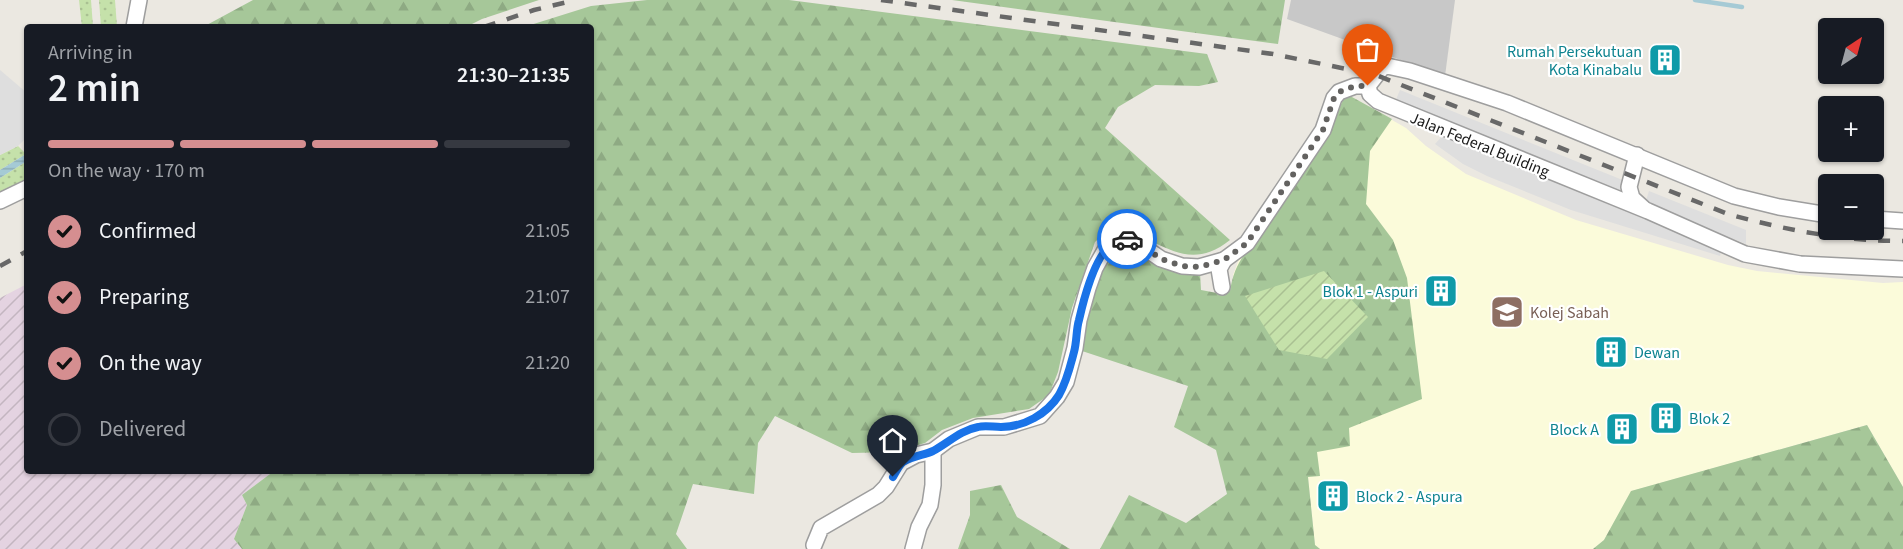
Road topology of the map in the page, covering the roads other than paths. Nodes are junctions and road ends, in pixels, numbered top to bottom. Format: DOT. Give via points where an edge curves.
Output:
graph roads {
  1 [pos="139,0"];
  2 [pos="135,24"];
  3 [pos="1368,86"];
  4 [pos="1637,155"];
  5 [pos="24,189"];
  6 [pos="0,201"];
  7 [pos="1648,211"];
  8 [pos="1818,213"];
  9 [pos="1884,220"];
  10 [pos="1903,221"];
  11 [pos="1224,260"];
  12 [pos="1903,269"];
  13 [pos="1222,287"];
  14 [pos="933,451"];
  15 [pos="813,545"];
  16 [pos="913,549"];
  1 -- 2 [label="street"];
  3 -- 4 [label="street" via="1382,68 1398,68 1507,103"];
  3 -- 7 [label="street, Jalan Federal Building" via="1378,101"];
  3 -- 11 [label="street" via="1355,86 1334,98 1323,130 1247,243"];
  4 -- 7 [label="street" via="1629,187 1632,198"];
  4 -- 8 [label="street" via="1734,196"];
  5 -- 6 [label="street"];
  7 -- 12 [label="street, Jalan Federal Building" via="1745,254 1800,264"];
  9 -- 10 [label="street"];
  11 -- 13 [label="street" via="1219,269"];
  11 -- 14 [label="street" via="1199,267 1182,266 1161,259 1133,240 1120,238 1108,245 1095,268 1078,320 1066,382 1049,408 1040,416 1019,423 978,427"];
  14 -- 15 [label="street" via="901,463 878,495 821,528"];
  14 -- 16 [label="street" via="930,505"];
}
